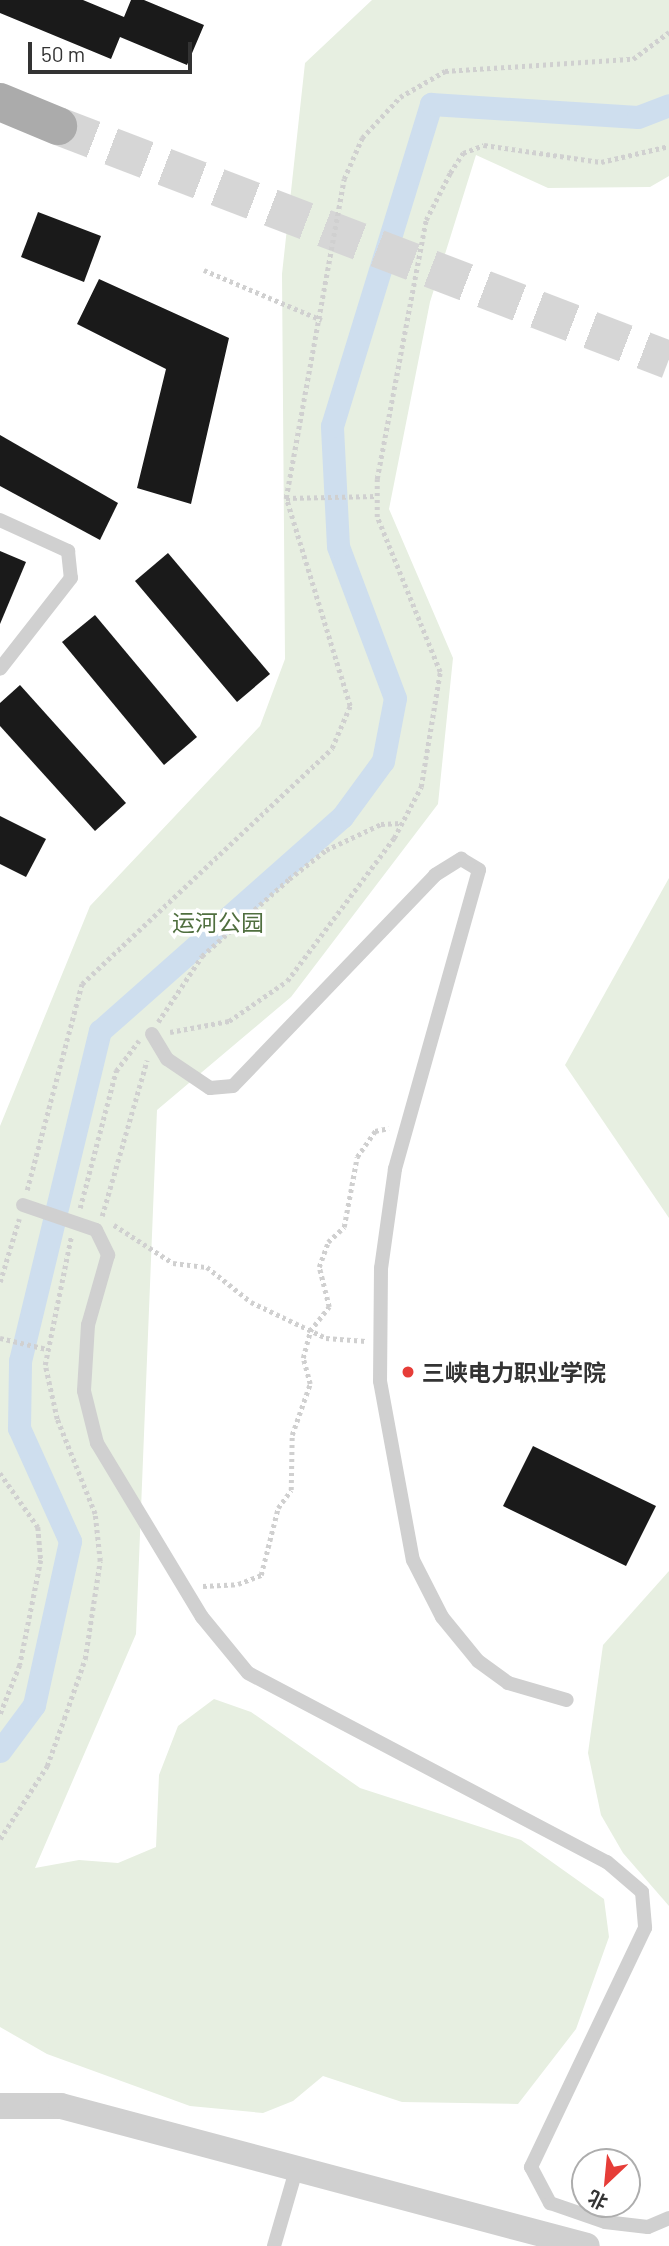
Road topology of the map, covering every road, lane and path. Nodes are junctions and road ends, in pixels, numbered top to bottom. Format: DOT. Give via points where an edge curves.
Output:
graph roads {
  1 [pos="669,32"];
  2 [pos="0,102"];
  3 [pos="58,126"];
  4 [pos="669,146"];
  5 [pos="204,270"];
  6 [pos="322,320"];
  7 [pos="377,496"];
  8 [pos="286,498"];
  9 [pos="0,520"];
  10 [pos="0,669"];
  11 [pos="401,823"];
  12 [pos="152,1034"];
  13 [pos="407,1125"];
  14 [pos="23,1205"];
  15 [pos="96,1230"];
  16 [pos="0,1282"];
  17 [pos="310,1331"];
  18 [pos="0,1338"];
  19 [pos="381,1341"];
  20 [pos="47,1349"];
  21 [pos="0,1474"];
  22 [pos="186,1587"];
  23 [pos="567,1700"];
  24 [pos="0,1715"];
  25 [pos="0,1839"];
  26 [pos="0,2106"];
  27 [pos="297,2167"];
  28 [pos="669,2218"];
  29 [pos="274,2246"];
  30 [pos="587,2246"];
  1 -- 6 [label="path" via="632,59 445,71 400,97 362,138 344,179"];
  2 -- 3 [label="main road"];
  4 -- 7 [label="path" via="601,162 504,144 463,153 426,220"];
  5 -- 6 [label="path"];
  6 -- 8 [label="path" via="290,446"];
  7 -- 8 [label="path"];
  7 -- 11 [label="path" via="377,517 440,672 421,787"];
  8 -- 14 [label="path" via="350,706 332,748 82,984"];
  9 -- 10 [label="lane" via="68,551 71,578"];
  11 -- 12 [label="path" via="381,824 326,849 260,903 202,956"];
  11 -- 12 [label="path" via="276,990 229,1021"];
  12 -- 13 [label="lane" via="167,1059 210,1088 233,1086 435,874 461,859 479,870 477,887"];
  12 -- 15 [label="path" via="136,1112"];
  12 -- 20 [label="path" via="130,1047 116,1071 57,1282"];
  13 -- 17 [label="path" via="375,1131 357,1157 344,1227 328,1242 319,1267 329,1307"];
  13 -- 19 [label="lane" via="381,1268"];
  14 -- 15 [label="lane, bridge"];
  14 -- 16 [label="path"];
  15 -- 17 [label="path" via="113,1225 173,1263 207,1267 251,1302"];
  15 -- 22 [label="lane" via="108,1255 88,1325 84,1391 97,1443"];
  17 -- 19 [label="path" via="326,1338"];
  17 -- 22 [label="path" via="303,1358 310,1384 292,1435 291,1490 278,1508 261,1575 238,1584"];
  18 -- 20 [label="path"];
  19 -- 23 [label="lane" via="390,1454 413,1560 442,1617 478,1661 508,1683"];
  20 -- 25 [label="path" via="57,1419 95,1514 100,1561 85,1659 64,1719 47,1766"];
  21 -- 24 [label="path" via="38,1527 41,1560 20,1665"];
  22 -- 28 [label="lane" via="248,1673 607,1862 642,1892 645,1928 531,2167 550,2203 648,2227"];
  26 -- 27 [label="street" via="61,2106"];
  27 -- 29 [label="lane"];
  27 -- 30 [label="street"];
}
